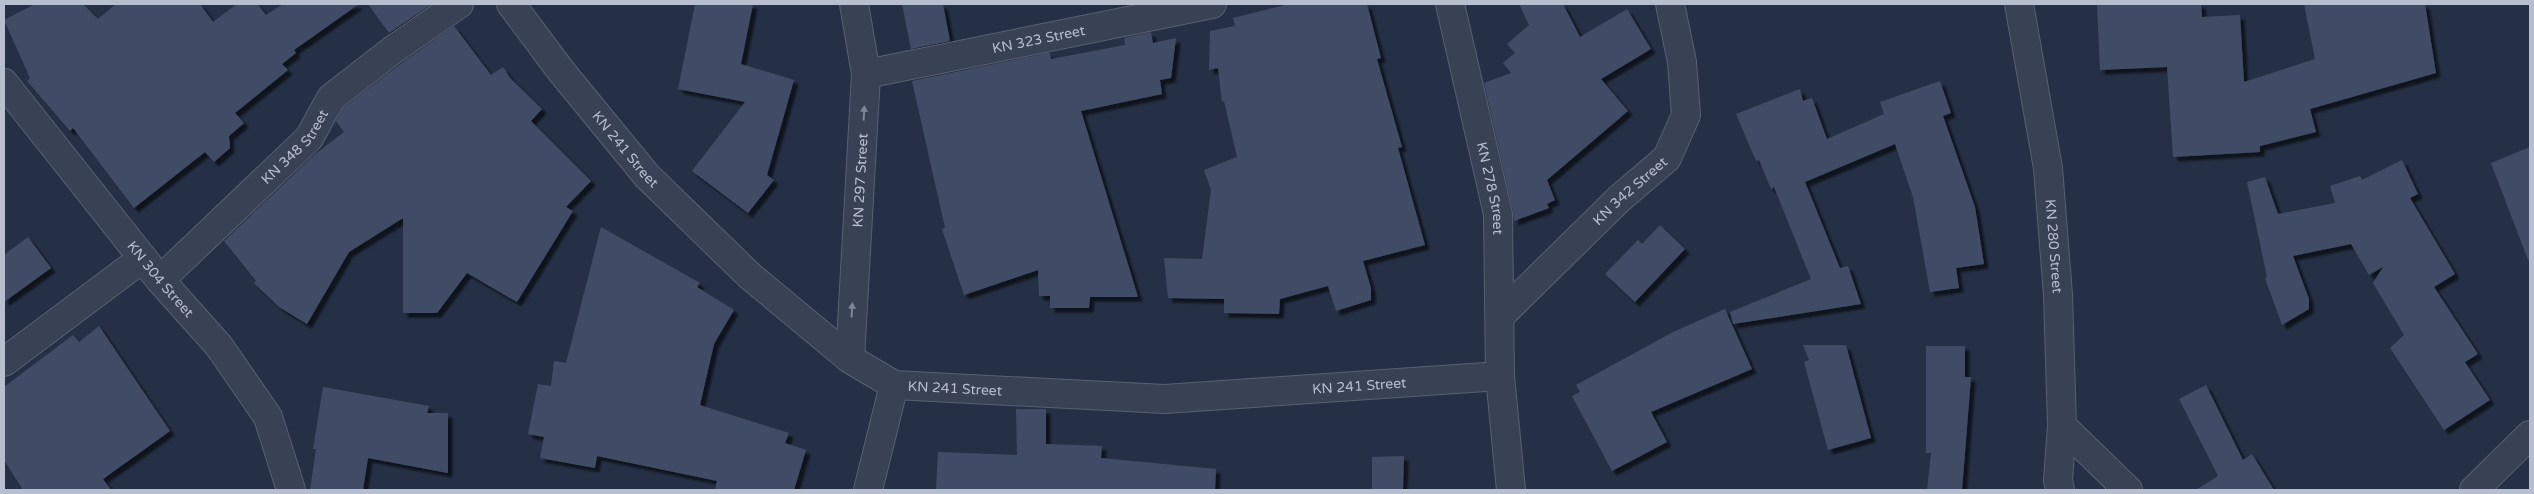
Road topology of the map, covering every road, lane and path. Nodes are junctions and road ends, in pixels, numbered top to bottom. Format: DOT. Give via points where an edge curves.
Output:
graph roads {
  1 [pos="459,4"];
  2 [pos="511,4"];
  3 [pos="854,4"];
  4 [pos="1212,4"];
  5 [pos="1450,4"];
  6 [pos="1670,4"];
  7 [pos="2019,4"];
  8 [pos="866,74"];
  9 [pos="4,83"];
  10 [pos="142,258"];
  11 [pos="160,280"];
  12 [pos="1501,315"];
  13 [pos="850,359"];
  14 [pos="4,362"];
  15 [pos="1500,376"];
  16 [pos="894,385"];
  17 [pos="2062,426"];
  18 [pos="2530,436"];
  19 [pos="292,490"];
  20 [pos="868,490"];
  21 [pos="1510,490"];
  22 [pos="2060,490"];
  23 [pos="2128,490"];
  24 [pos="2474,490"];
  1 -- 11 [label="street, KN 348 Street" via="331,98 309,138"];
  2 -- 13 [label="street, KN 241 Street" via="647,176 750,276"];
  3 -- 8 [label="street, KN 297 Street"];
  4 -- 8 [label="street, KN 323 Street"];
  5 -- 12 [label="street, KN 278 Street" via="1498,214"];
  6 -- 12 [label="street, KN 342 Street" via="1682,62 1686,115 1667,158 1619,199"];
  7 -- 17 [label="street, KN 280 Street" via="2048,168 2058,295"];
  13 -- 8 [label="street, KN 297 Street, one-way"];
  9 -- 10 [label="street, KN 304 Street"];
  10 -- 11 [label="street, KN 304 Street"];
  10 -- 14 [label="street"];
  11 -- 19 [label="street, KN 304 Street" via="219,346 268,417"];
  12 -- 15 [label="street, KN 278 Street"];
  13 -- 16 [label="street, KN 241 Street"];
  15 -- 16 [label="street, KN 241 Street" via="1165,399"];
  15 -- 21 [label="street, KN 278 Street"];
  16 -- 20 [label="street"];
  17 -- 22 [label="street, KN 280 Street"];
  17 -- 23 [label="street"];
  18 -- 24 [label="street"];
}
